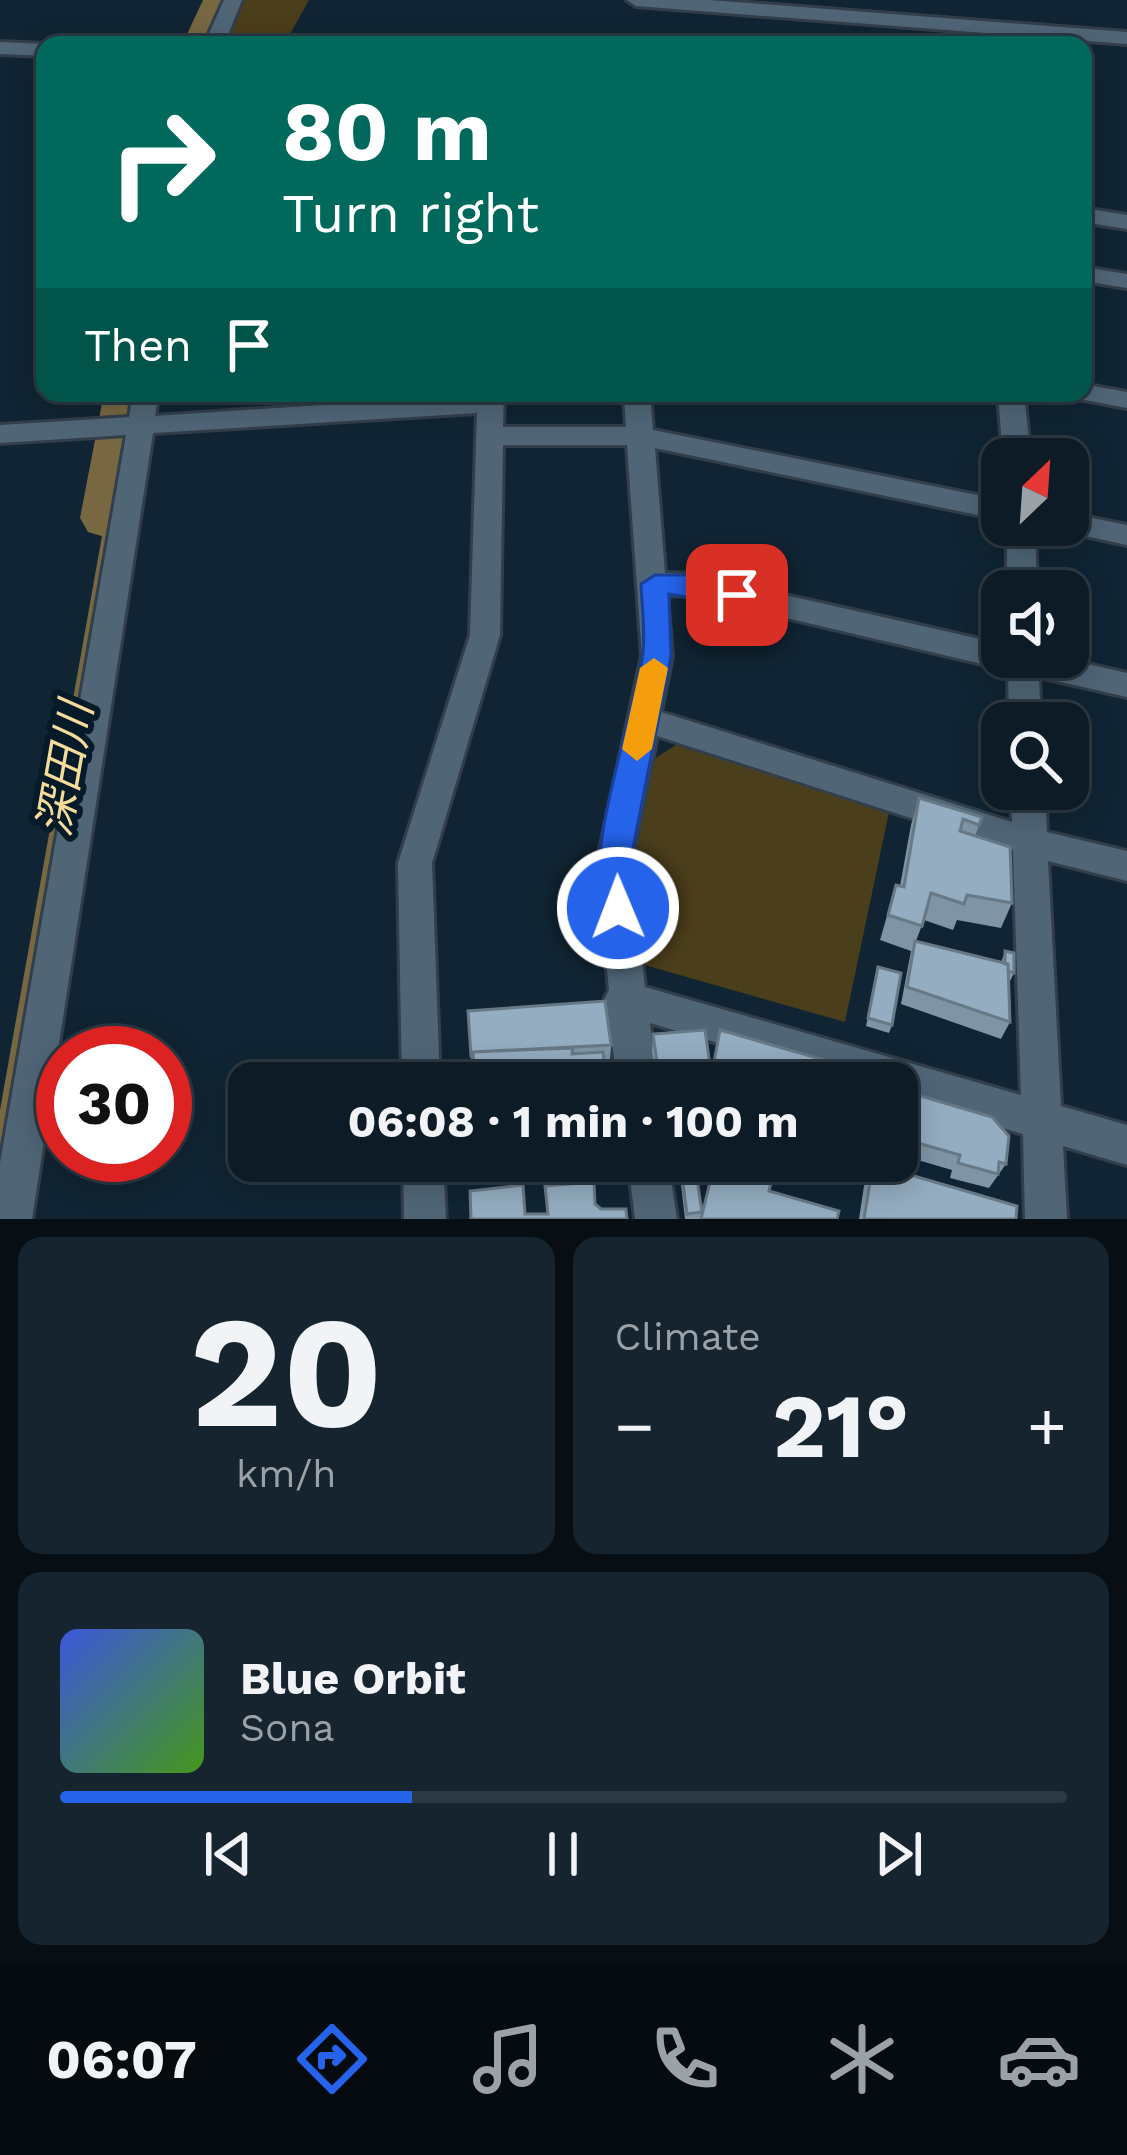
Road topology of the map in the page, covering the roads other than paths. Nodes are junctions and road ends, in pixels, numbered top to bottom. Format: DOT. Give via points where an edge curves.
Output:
graph roads {
  1 [pos="233,0"];
  2 [pos="636,0"];
  3 [pos="218,36"];
  4 [pos="1127,38"];
  5 [pos="0,47"];
  6 [pos="36,49"];
  7 [pos="1092,216"];
  8 [pos="1127,222"];
  9 [pos="1092,275"];
  10 [pos="1127,281"];
  11 [pos="1092,394"];
  12 [pos="1127,400"];
  13 [pos="638,402"];
  14 [pos="1012,402"];
  15 [pos="143,409"];
  16 [pos="492,411"];
  17 [pos="0,434"];
  18 [pos="641,436"];
  19 [pos="1014,438"];
  20 [pos="981,506"];
  21 [pos="1089,528"];
  22 [pos="1127,536"];
  23 [pos="655,584"];
  24 [pos="981,651"];
  25 [pos="1089,676"];
  26 [pos="1127,685"];
  27 [pos="643,719"];
  28 [pos="1029,810"];
  29 [pos="1030,842"];
  30 [pos="1127,866"];
  31 [pos="625,998"];
  32 [pos="421,1062"];
  33 [pos="634,1062"];
  34 [pos="1041,1121"];
  35 [pos="1127,1145"];
  36 [pos="424,1182"];
  37 [pos="651,1182"];
  38 [pos="10,1219"];
  39 [pos="425,1219"];
  40 [pos="656,1219"];
  41 [pos="1046,1219"];
  1 -- 3 [label="street"];
  2 -- 4 [label="street"];
  5 -- 6 [label="street"];
  7 -- 8 [label="street"];
  9 -- 10 [label="street"];
  11 -- 12 [label="street"];
  13 -- 18 [label="street"];
  14 -- 19 [label="street"];
  15 -- 16 [label="street"];
  15 -- 17 [label="street"];
  15 -- 38 [label="street"];
  16 -- 18 [label="street"];
  16 -- 32 [label="street" via="485,635 416,863"];
  18 -- 20 [label="street"];
  18 -- 23 [label="street"];
  21 -- 22 [label="street"];
  23 -- 24 [label="street" via="693,585"];
  23 -- 27 [label="street" via="657,656"];
  25 -- 26 [label="street"];
  27 -- 29 [label="street"];
  27 -- 31 [label="street" via="614,863"];
  28 -- 29 [label="street"];
  29 -- 30 [label="street"];
  29 -- 34 [label="street"];
  31 -- 33 [label="street"];
  31 -- 34 [label="street"];
  34 -- 35 [label="street"];
  34 -- 41 [label="street"];
  36 -- 39 [label="street"];
  37 -- 40 [label="street"];
}
